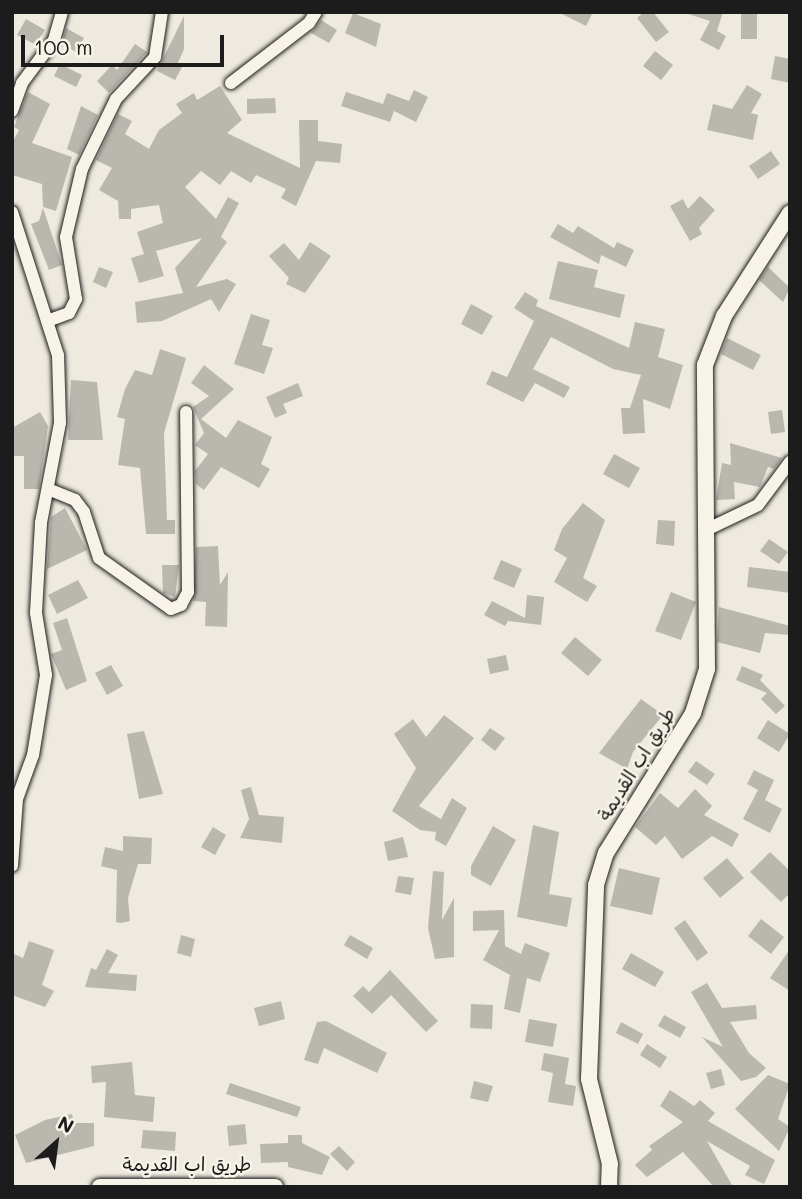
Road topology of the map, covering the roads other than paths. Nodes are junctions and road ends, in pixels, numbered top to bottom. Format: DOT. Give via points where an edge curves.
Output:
graph roads {
  1 [pos="62,12"];
  2 [pos="162,12"];
  3 [pos="316,12"];
  4 [pos="231,83"];
  5 [pos="12,111"];
  6 [pos="12,212"];
  7 [pos="790,213"];
  8 [pos="16,234"];
  9 [pos="50,320"];
  10 [pos="186,412"];
  11 [pos="790,462"];
  12 [pos="48,489"];
  13 [pos="708,529"];
  14 [pos="12,866"];
  15 [pos="100,1187"];
  16 [pos="275,1187"];
  17 [pos="609,1187"];
  1 -- 5 [label="street" via="54,40 22,83"];
  2 -- 9 [label="street" via="155,57 116,99 82,169 66,237 76,299 69,313"];
  3 -- 4 [label="street" via="309,23"];
  6 -- 8 [label="street"];
  7 -- 13 [label="street, طريق اب القديمة" via="724,316 705,365"];
  8 -- 9 [label="street"];
  9 -- 12 [label="street" via="58,355 60,423"];
  10 -- 12 [label="street" via="188,592 181,605 171,609 99,558 85,512 75,500"];
  11 -- 13 [label="street" via="758,505"];
  12 -- 14 [label="street" via="36,612 46,675 33,755 17,799"];
  13 -- 17 [label="street, طريق اب القديمة" via="707,668 696,702 606,853 596,885 589,1079 610,1164"];
  15 -- 16 [label="street, طريق اب القديمة"];
}
